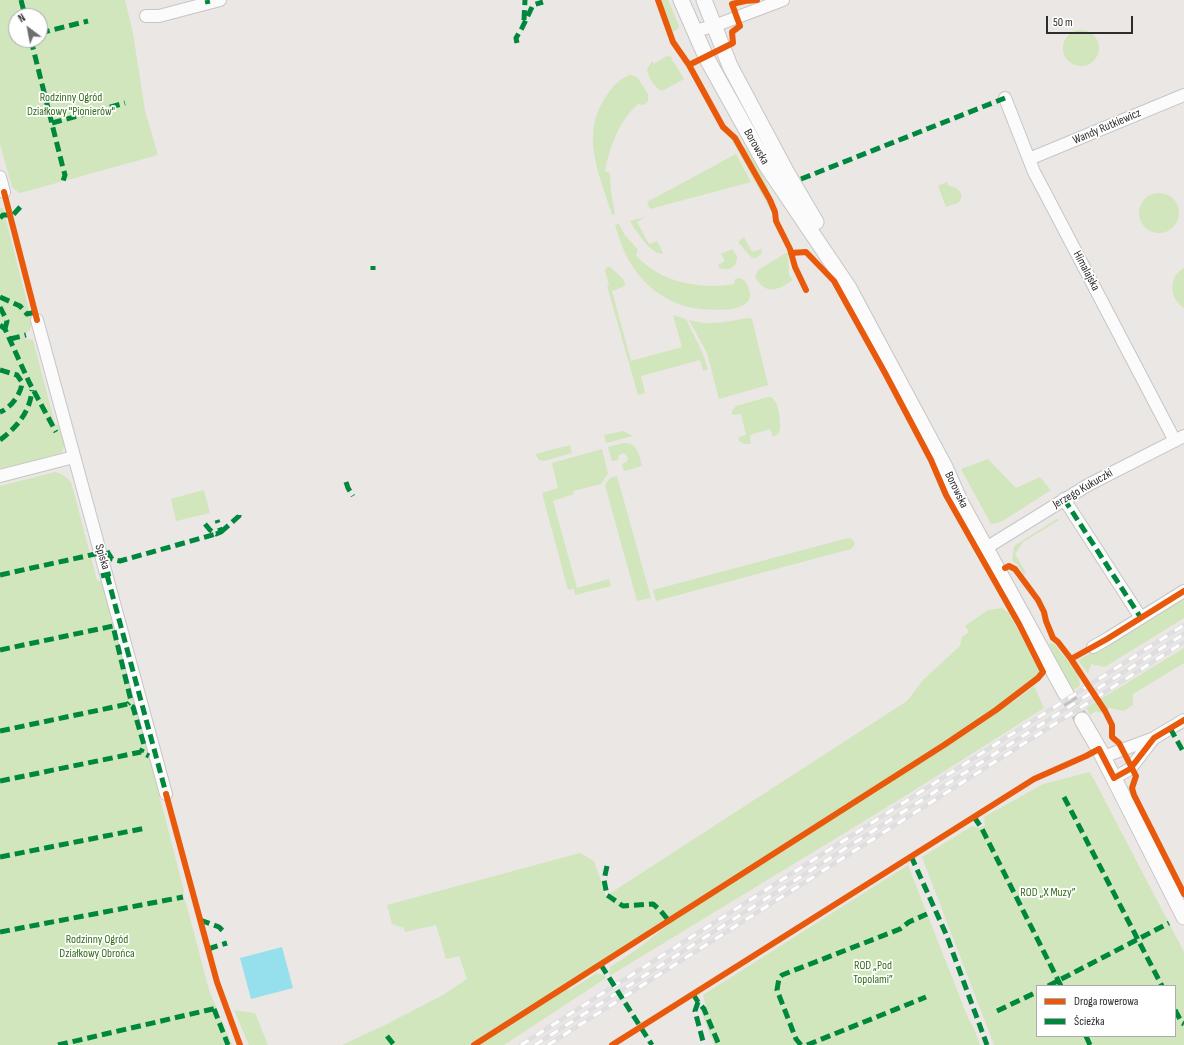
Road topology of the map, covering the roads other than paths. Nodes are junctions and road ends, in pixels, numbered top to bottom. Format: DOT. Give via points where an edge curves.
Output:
graph roads {
  1 [pos="220,0"];
  2 [pos="681,0"];
  3 [pos="704,0"];
  4 [pos="783,0"];
  5 [pos="146,16"];
  6 [pos="714,26"];
  7 [pos="694,31"];
  8 [pos="1184,95"];
  9 [pos="1005,98"];
  10 [pos="1029,159"];
  11 [pos="0,177"];
  12 [pos="4,192"];
  13 [pos="847,285"];
  14 [pos="37,320"];
  15 [pos="1179,439"];
  16 [pos="74,457"];
  17 [pos="0,476"];
  18 [pos="1064,499"];
  19 [pos="986,548"];
  20 [pos="1184,591"];
  21 [pos="1141,618"];
  22 [pos="1093,647"];
  23 [pos="1066,694"];
  24 [pos="1082,720"];
  25 [pos="1184,720"];
  26 [pos="1154,738"];
  27 [pos="1101,753"];
  28 [pos="1114,778"];
  29 [pos="166,794"];
  30 [pos="1184,917"];
  1 -- 5 [label="street" via="159,16"];
  2 -- 7 [label="street, Borowska"];
  3 -- 6 [label="street, Borowska"];
  4 -- 6 [label="street"];
  6 -- 7 [label="street"];
  6 -- 13 [label="street, Borowska" via="730,66 825,238 846,278"];
  7 -- 13 [label="street, Borowska" via="766,164"];
  8 -- 10 [label="street, Wandy Rutkiewicz"];
  9 -- 10 [label="street, Himalajska"];
  10 -- 15 [label="street, Himalajska"];
  11 -- 12 [label="street"];
  13 -- 19 [label="street, Borowska"];
  14 -- 16 [label="street, Spiska"];
  15 -- 18 [label="street, Jerzego Kukuczki"];
  16 -- 17 [label="street"];
  16 -- 29 [label="street, Spiska"];
  18 -- 19 [label="street, Jerzego Kukuczki"];
  18 -- 21 [label="street"];
  19 -- 23 [label="street, Borowska"];
  20 -- 21 [label="street"];
  21 -- 22 [label="street"];
  24 -- 27 [label="street"];
  25 -- 26 [label="street"];
  26 -- 27 [label="street"];
  26 -- 28 [label="street" via="1130,769"];
  27 -- 28 [label="street"];
  28 -- 30 [label="street"];
}
